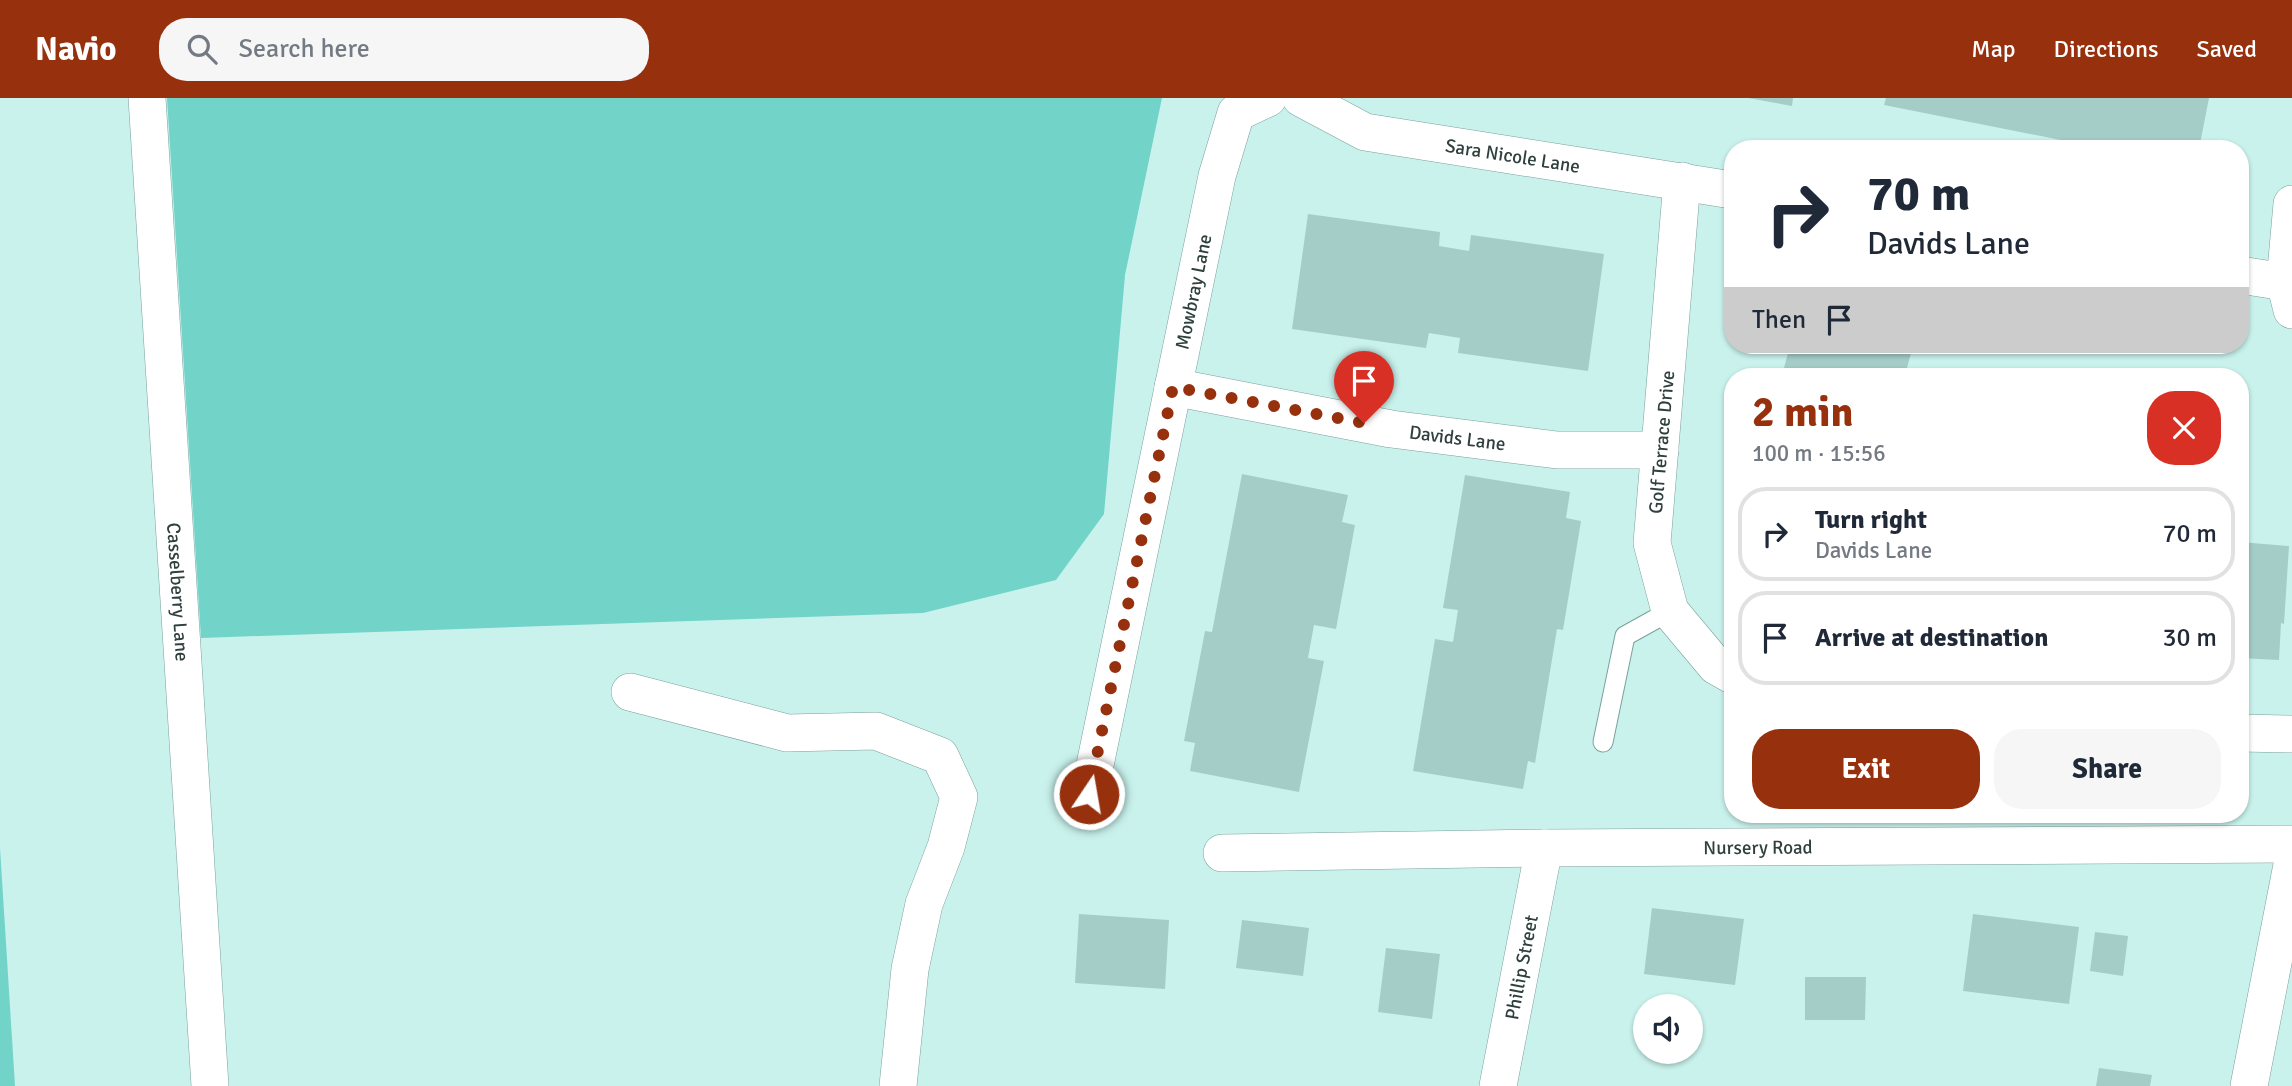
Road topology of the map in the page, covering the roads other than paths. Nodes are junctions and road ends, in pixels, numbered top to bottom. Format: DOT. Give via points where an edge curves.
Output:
graph roads {
  1 [pos="147,98"];
  2 [pos="1268,98"];
  3 [pos="1301,98"];
  4 [pos="1682,181"];
  5 [pos="1724,189"];
  6 [pos="2292,204"];
  7 [pos="2249,279"];
  8 [pos="2288,296"];
  9 [pos="1173,387"];
  10 [pos="1660,450"];
  11 [pos="1670,611"];
  12 [pos="1724,670"];
  13 [pos="630,692"];
  14 [pos="2249,733"];
  15 [pos="2292,734"];
  16 [pos="1603,742"];
  17 [pos="1089,794"];
  18 [pos="2292,844"];
  19 [pos="1544,848"];
  20 [pos="1222,853"];
  21 [pos="2292,865"];
  22 [pos="210,1086"];
  23 [pos="898,1086"];
  24 [pos="1499,1086"];
  25 [pos="2249,1086"];
  1 -- 22 [label="street, Casselberry Lane"];
  2 -- 9 [label="street, Mowbray Lane" via="1236,113 1217,176"];
  3 -- 4 [label="street, Sara Nicole Lane" via="1365,132"];
  4 -- 5 [label="street, Sara Nicole Lane"];
  4 -- 10 [label="street, Golf Terrace Drive"];
  6 -- 8 [label="street"];
  7 -- 8 [label="street"];
  9 -- 10 [label="street, Davids Lane" via="1391,429 1558,450"];
  9 -- 17 [label="street, Mowbray Lane"];
  10 -- 11 [label="street, Golf Terrace Drive" via="1652,544"];
  11 -- 12 [label="street, Golf Terrace Drive"];
  11 -- 16 [label="lane" via="1625,636"];
  13 -- 23 [label="street" via="787,733 876,731 940,756 959,797 924,904 910,970"];
  14 -- 15 [label="street"];
  18 -- 19 [label="street, Nursery Road"];
  19 -- 20 [label="street, Nursery Road"];
  19 -- 24 [label="street, Phillip Street"];
  21 -- 25 [label="street"];
}
